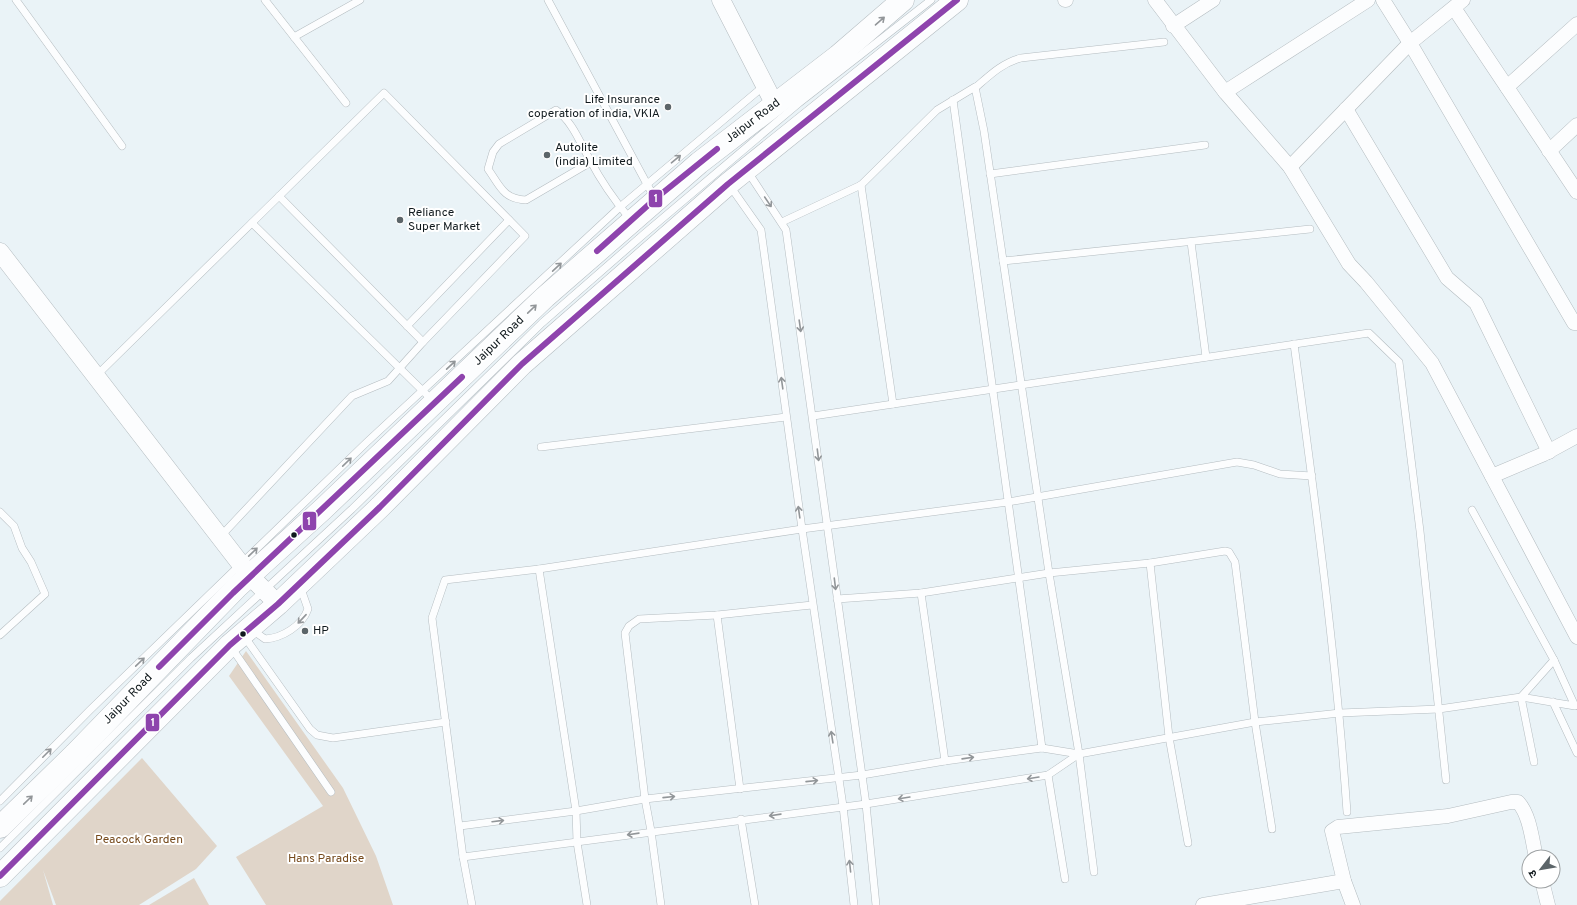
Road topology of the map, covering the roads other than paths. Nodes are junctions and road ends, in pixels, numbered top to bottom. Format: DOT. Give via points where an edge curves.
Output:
graph roads {
  1 [pos="16,0"];
  2 [pos="265,0"];
  3 [pos="360,0"];
  4 [pos="548,0"];
  5 [pos="721,0"];
  6 [pos="904,0"];
  7 [pos="931,0"];
  8 [pos="957,0"];
  9 [pos="1155,0"];
  10 [pos="1213,0"];
  11 [pos="1368,0"];
  12 [pos="1383,0"];
  13 [pos="1451,5"];
  14 [pos="1577,24"];
  15 [pos="1173,26"];
  16 [pos="294,37"];
  17 [pos="1164,42"];
  18 [pos="1410,43"];
  19 [pos="765,85"];
  20 [pos="1508,87"];
  21 [pos="975,88"];
  22 [pos="1224,92"];
  23 [pos="953,100"];
  24 [pos="346,103"];
  25 [pos="775,105"];
  26 [pos="1346,109"];
  27 [pos="1577,125"];
  28 [pos="1205,145"];
  29 [pos="122,146"];
  30 [pos="1549,151"];
  31 [pos="591,162"];
  32 [pos="1290,168"];
  33 [pos="747,170"];
  34 [pos="990,174"];
  35 [pos="728,184"];
  36 [pos="861,186"];
  37 [pos="651,191"];
  38 [pos="1577,192"];
  39 [pos="279,196"];
  40 [pos="626,214"];
  41 [pos="509,220"];
  42 [pos="782,222"];
  43 [pos="252,223"];
  44 [pos="1310,229"];
  45 [pos="1191,242"];
  46 [pos="0,252"];
  47 [pos="1003,261"];
  48 [pos="1577,323"];
  49 [pos="407,326"];
  50 [pos="423,342"];
  51 [pos="1294,344"];
  52 [pos="1206,357"];
  53 [pos="400,369"];
  54 [pos="96,376"];
  55 [pos="1022,385"];
  56 [pos="993,390"];
  57 [pos="428,397"];
  58 [pos="893,404"];
  59 [pos="813,416"];
  60 [pos="786,417"];
  61 [pos="1577,436"];
  62 [pos="541,447"];
  63 [pos="1549,452"];
  64 [pos="1312,476"];
  65 [pos="1492,476"];
  66 [pos="1038,497"];
  67 [pos="1008,502"];
  68 [pos="1472,510"];
  69 [pos="0,512"];
  70 [pos="827,526"];
  71 [pos="802,529"];
  72 [pos="220,537"];
  73 [pos="1150,563"];
  74 [pos="539,569"];
  75 [pos="1049,573"];
  76 [pos="1019,577"];
  77 [pos="258,583"];
  78 [pos="299,584"];
  79 [pos="920,593"];
  80 [pos="837,599"];
  81 [pos="812,605"];
  82 [pos="716,615"];
  83 [pos="0,635"];
  84 [pos="241,636"];
  85 [pos="1577,637"];
  86 [pos="1554,660"];
  87 [pos="1520,697"];
  88 [pos="1553,702"];
  89 [pos="1576,707"];
  90 [pos="1439,709"];
  91 [pos="1340,713"];
  92 [pos="446,722"];
  93 [pos="1255,722"];
  94 [pos="1169,737"];
  95 [pos="1042,748"];
  96 [pos="1577,753"];
  97 [pos="1079,754"];
  98 [pos="945,761"];
  99 [pos="1534,762"];
  100 [pos="862,775"];
  101 [pos="1048,775"];
  102 [pos="839,778"];
  103 [pos="1446,780"];
  104 [pos="740,790"];
  105 [pos="331,792"];
  106 [pos="645,799"];
  107 [pos="0,801"];
  108 [pos="866,804"];
  109 [pos="843,806"];
  110 [pos="576,811"];
  111 [pos="1346,812"];
  112 [pos="741,819"];
  113 [pos="460,826"];
  114 [pos="0,827"];
  115 [pos="1272,829"];
  116 [pos="652,832"];
  117 [pos="577,842"];
  118 [pos="1188,843"];
  119 [pos="0,848"];
  120 [pos="1534,849"];
  121 [pos="463,857"];
  122 [pos="1094,872"];
  123 [pos="0,876"];
  124 [pos="1065,879"];
  125 [pos="1344,881"];
  126 [pos="1544,889"];
  127 [pos="472,905"];
  128 [pos="587,905"];
  129 [pos="661,905"];
  130 [pos="755,905"];
  131 [pos="854,905"];
  132 [pos="876,905"];
  133 [pos="1203,905"];
  134 [pos="1353,905"];
  135 [pos="1548,905"];
  1 -- 29 [label="lane"];
  2 -- 16 [label="lane"];
  3 -- 16 [label="lane"];
  4 -- 37 [label="lane"];
  5 -- 19 [label="street"];
  25 -- 6 [label="main road, Jaipur Road, one-way"];
  7 -- 77 [label="lane" via="799,103 548,318 352,509"];
  8 -- 33 [label="main road"];
  9 -- 15 [label="street"];
  10 -- 15 [label="street"];
  11 -- 22 [label="street"];
  12 -- 18 [label="street"];
  13 -- 18 [label="street"];
  13 -- 20 [label="street"];
  14 -- 20 [label="street"];
  15 -- 22 [label="street"];
  16 -- 24 [label="lane"];
  17 -- 21 [label="lane" via="1021,58 997,68"];
  18 -- 26 [label="street"];
  18 -- 48 [label="street" via="1574,323"];
  19 -- 25 [label="street"];
  37 -- 19 [label="lane, one-way"];
  20 -- 30 [label="street"];
  21 -- 23 [label="lane"];
  21 -- 34 [label="lane"];
  22 -- 32 [label="street"];
  23 -- 36 [label="lane" via="937,110"];
  23 -- 56 [label="lane"];
  25 -- 37 [label="main road, Jaipur Road" via="699,163"];
  26 -- 32 [label="street"];
  26 -- 63 [label="street" via="1447,278 1476,303"];
  27 -- 30 [label="street"];
  28 -- 34 [label="lane"];
  30 -- 38 [label="street"];
  31 -- 31 [label="lane" via="572,126 563,114 556,110 499,144 492,152 488,169 504,193 514,200 526,200"];
  31 -- 40 [label="lane"];
  32 -- 65 [label="street" via="1349,264 1432,363"];
  33 -- 35 [label="main road"];
  33 -- 42 [label="lane, one-way"];
  34 -- 47 [label="lane"];
  60 -- 35 [label="lane, one-way" via="761,230"];
  35 -- 78 [label="main road" via="522,364 380,507"];
  36 -- 42 [label="lane"];
  36 -- 58 [label="lane"];
  37 -- 40 [label="main road, Jaipur Road"];
  39 -- 41 [label="lane" via="384,93"];
  39 -- 43 [label="lane"];
  39 -- 49 [label="lane"];
  57 -- 40 [label="main road, Jaipur Road, one-way" via="545,297"];
  41 -- 49 [label="lane"];
  41 -- 50 [label="lane" via="525,236"];
  42 -- 59 [label="lane, one-way" via="786,230"];
  43 -- 53 [label="lane"];
  43 -- 54 [label="lane"];
  44 -- 45 [label="lane"];
  45 -- 47 [label="lane"];
  45 -- 52 [label="lane"];
  46 -- 54 [label="street"];
  47 -- 55 [label="lane"];
  49 -- 50 [label="lane"];
  50 -- 53 [label="lane"];
  51 -- 52 [label="lane"];
  51 -- 64 [label="lane"];
  51 -- 90 [label="lane" via="1369,333 1399,362"];
  52 -- 55 [label="lane"];
  53 -- 57 [label="lane"];
  53 -- 72 [label="lane" via="388,380 352,396"];
  54 -- 72 [label="street"];
  55 -- 56 [label="lane"];
  55 -- 66 [label="lane"];
  56 -- 58 [label="lane"];
  56 -- 67 [label="lane"];
  77 -- 57 [label="main road, Jaipur Road, one-way"];
  58 -- 59 [label="lane"];
  59 -- 70 [label="lane, one-way"];
  60 -- 62 [label="lane"];
  71 -- 60 [label="lane, one-way"];
  61 -- 63 [label="street"];
  63 -- 65 [label="street"];
  64 -- 66 [label="lane" via="1280,474 1237,462"];
  64 -- 91 [label="lane"];
  65 -- 85 [label="street"];
  66 -- 67 [label="lane"];
  66 -- 75 [label="lane"];
  67 -- 70 [label="lane"];
  67 -- 76 [label="lane"];
  68 -- 86 [label="lane"];
  69 -- 83 [label="lane" via="14,526 45,594"];
  70 -- 71 [label="lane"];
  70 -- 80 [label="lane, one-way"];
  71 -- 74 [label="lane"];
  71 -- 81 [label="lane"];
  72 -- 77 [label="street"];
  73 -- 75 [label="lane"];
  73 -- 93 [label="lane" via="1225,551 1232,556 1235,562"];
  73 -- 94 [label="lane"];
  74 -- 92 [label="lane" via="445,580 432,618"];
  74 -- 110 [label="lane"];
  75 -- 76 [label="lane"];
  75 -- 97 [label="lane"];
  76 -- 79 [label="lane"];
  76 -- 95 [label="lane"];
  77 -- 78 [label="main road"];
  77 -- 84 [label="main road"];
  107 -- 77 [label="lane, one-way"];
  114 -- 77 [label="main road, Jaipur Road, one-way"];
  77 -- 119 [label="lane" via="191,658"];
  78 -- 84 [label="lane, one-way" via="308,609 288,633 265,639 258,636"];
  79 -- 80 [label="lane"];
  79 -- 98 [label="lane"];
  80 -- 100 [label="lane"];
  81 -- 82 [label="lane"];
  102 -- 81 [label="lane, one-way"];
  82 -- 104 [label="lane"];
  82 -- 106 [label="lane" via="639,619 629,626 625,633"];
  84 -- 92 [label="lane" via="317,735 333,738"];
  84 -- 105 [label="lane"];
  84 -- 123 [label="main road"];
  86 -- 87 [label="lane"];
  86 -- 89 [label="lane"];
  87 -- 88 [label="lane"];
  87 -- 90 [label="lane"];
  87 -- 99 [label="lane"];
  88 -- 89 [label="lane"];
  88 -- 96 [label="lane"];
  90 -- 91 [label="lane"];
  90 -- 103 [label="lane"];
  91 -- 93 [label="lane"];
  91 -- 111 [label="lane"];
  92 -- 113 [label="lane"];
  93 -- 94 [label="lane"];
  93 -- 115 [label="lane"];
  94 -- 97 [label="lane"];
  94 -- 118 [label="lane"];
  95 -- 97 [label="lane"];
  98 -- 95 [label="lane, one-way"];
  97 -- 101 [label="lane"];
  97 -- 122 [label="lane"];
  98 -- 100 [label="lane"];
  100 -- 102 [label="lane"];
  100 -- 108 [label="lane"];
  101 -- 108 [label="lane, one-way"];
  101 -- 124 [label="lane"];
  104 -- 102 [label="lane, one-way"];
  102 -- 109 [label="lane"];
  106 -- 104 [label="lane, one-way"];
  106 -- 110 [label="lane"];
  106 -- 116 [label="lane"];
  108 -- 109 [label="lane"];
  108 -- 132 [label="lane"];
  109 -- 112 [label="lane, one-way"];
  131 -- 109 [label="lane, one-way"];
  113 -- 110 [label="lane, one-way"];
  110 -- 117 [label="lane"];
  112 -- 116 [label="lane"];
  112 -- 130 [label="lane"];
  113 -- 121 [label="lane"];
  116 -- 117 [label="lane, one-way"];
  116 -- 129 [label="lane"];
  117 -- 121 [label="lane"];
  117 -- 128 [label="lane"];
  120 -- 125 [label="street" via="1523,807 1518,802 1448,816 1335,828 1332,835"];
  121 -- 127 [label="lane"];
  125 -- 133 [label="street"];
  125 -- 134 [label="street"];
  126 -- 135 [label="street"];
}
